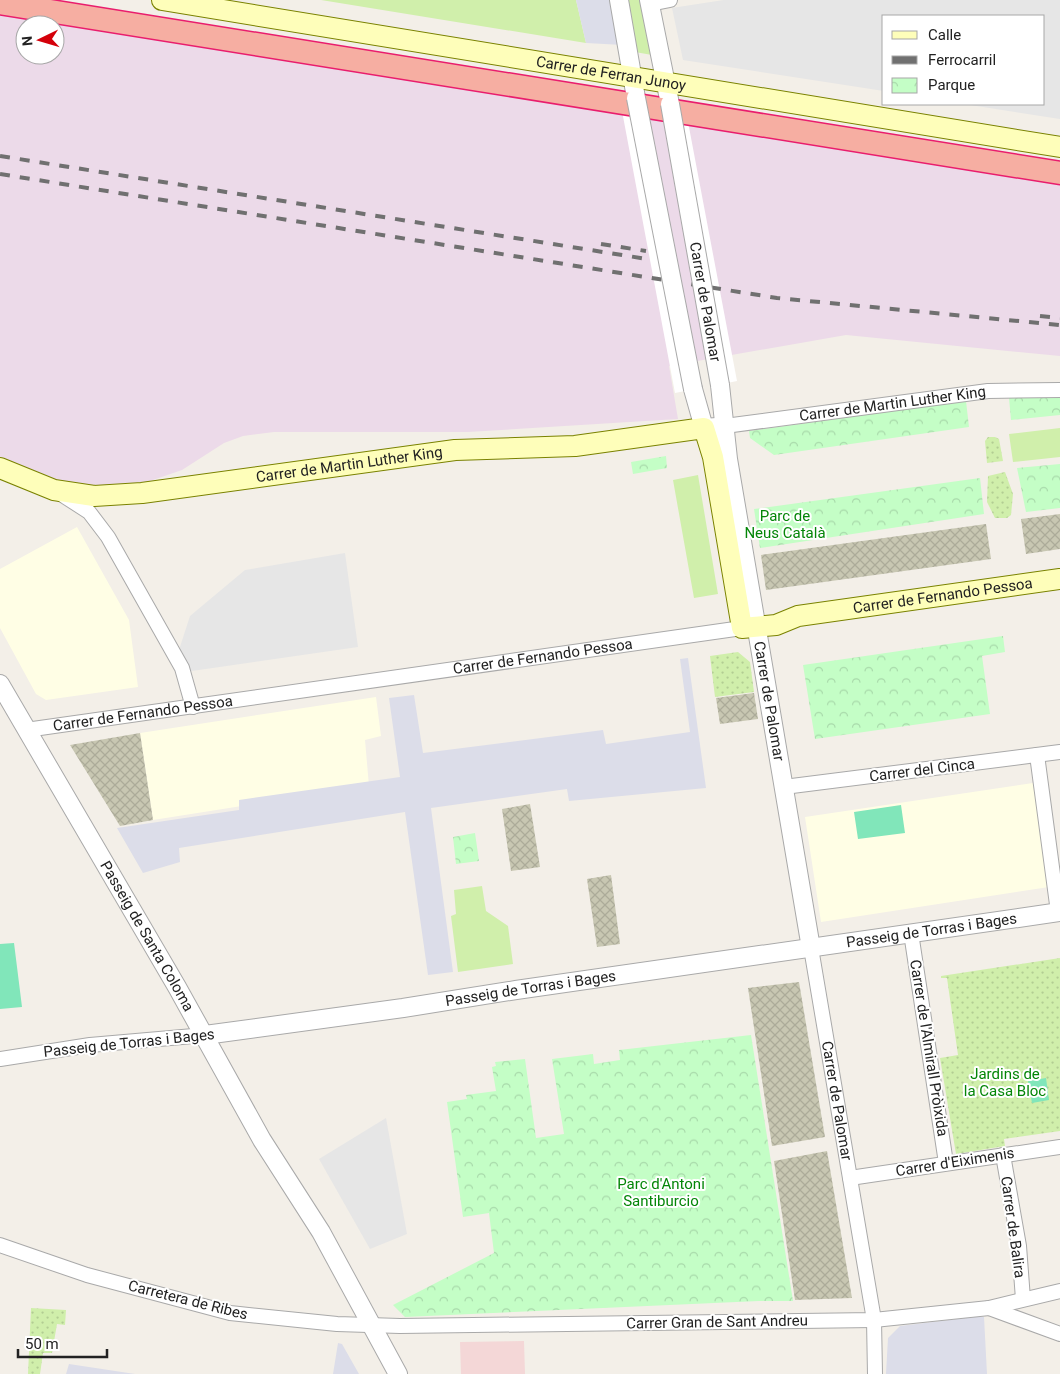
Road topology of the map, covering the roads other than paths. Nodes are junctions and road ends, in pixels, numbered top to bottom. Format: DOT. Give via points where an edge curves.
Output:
graph roads {
  1 [pos="162,0"];
  2 [pos="619,0"];
  3 [pos="670,0"];
  4 [pos="649,2"];
  5 [pos="0,3"];
  6 [pos="210,4"];
  7 [pos="633,76"];
  8 [pos="665,82"];
  9 [pos="1060,147"];
  10 [pos="1060,173"];
  11 [pos="1060,390"];
  12 [pos="725,426"];
  13 [pos="704,428"];
  14 [pos="0,468"];
  15 [pos="54,490"];
  16 [pos="1060,579"];
  17 [pos="749,628"];
  18 [pos="0,684"];
  19 [pos="193,707"];
  20 [pos="26,730"];
  21 [pos="1060,752"];
  22 [pos="1037,755"];
  23 [pos="784,787"];
  24 [pos="1059,912"];
  25 [pos="911,933"];
  26 [pos="810,948"];
  27 [pos="204,1035"];
  28 [pos="0,1059"];
  29 [pos="1060,1147"];
  30 [pos="1003,1155"];
  31 [pos="946,1163"];
  32 [pos="850,1178"];
  33 [pos="3,1247"];
  34 [pos="1060,1291"];
  35 [pos="1023,1299"];
  36 [pos="989,1308"];
  37 [pos="874,1320"];
  38 [pos="371,1325"];
  39 [pos="1060,1334"];
  40 [pos="398,1374"];
  41 [pos="875,1374"];
  1 -- 6 [label="main road, Carrer de Ferran Junoy"];
  2 -- 7 [label="street, Carrer de Palomar"];
  3 -- 4 [label="street"];
  4 -- 8 [label="street, Carrer de Palomar"];
  5 -- 10 [label="highway"];
  6 -- 7 [label="main road, Carrer de Ferran Junoy"];
  7 -- 8 [label="main road, Carrer de Ferran Junoy"];
  7 -- 13 [label="street, Carrer de Palomar, bridge" via="693,389"];
  8 -- 9 [label="main road, Carrer de Ferran Junoy"];
  8 -- 12 [label="street, Carrer de Palomar, bridge"];
  11 -- 12 [label="street, Carrer de Martin Luther King" via="988,391"];
  12 -- 13 [label="street"];
  12 -- 17 [label="street, Carrer de Palomar"];
  13 -- 15 [label="main road, Carrer de Martin Luther King" via="575,446 455,450 142,494 94,496"];
  13 -- 17 [label="main road, Carrer de Palomar"];
  14 -- 15 [label="main road, Carrer de Martin Luther King"];
  15 -- 19 [label="street" via="89,512 108,537 182,668"];
  16 -- 17 [label="main road, Carrer de Fernando Pessoa" via="798,616 776,625"];
  17 -- 19 [label="street, Carrer de Fernando Pessoa"];
  17 -- 23 [label="street, Carrer de Palomar"];
  18 -- 20 [label="street, Passeig de Santa Coloma"];
  19 -- 20 [label="street, Carrer de Fernando Pessoa"];
  20 -- 27 [label="street, Passeig de Santa Coloma"];
  21 -- 22 [label="street, Carrer del Cinca"];
  22 -- 23 [label="street, Carrer del Cinca"];
  22 -- 24 [label="street"];
  23 -- 26 [label="street, Carrer de Palomar"];
  24 -- 25 [label="street, Passeig de Torras i Bages"];
  25 -- 26 [label="street, Passeig de Torras i Bages"];
  25 -- 31 [label="street, Carrer de l'Almirall Pròixida"];
  26 -- 27 [label="street, Passeig de Torras i Bages"];
  26 -- 32 [label="street, Carrer de Palomar"];
  27 -- 28 [label="street, Passeig de Torras i Bages" via="90,1045"];
  27 -- 38 [label="street, Passeig de Santa Coloma" via="262,1140 321,1232"];
  29 -- 30 [label="street, Carrer d'Eiximenis"];
  30 -- 31 [label="street, Carrer d'Eiximenis"];
  30 -- 35 [label="street, Carrer de Balira" via="1019,1246"];
  31 -- 32 [label="street, Carrer d'Eiximenis"];
  32 -- 37 [label="street, Carrer de Palomar"];
  33 -- 38 [label="street, Carretera de Ribes" via="87,1275 230,1313"];
  34 -- 35 [label="street, Carrer Gran de Sant Andreu"];
  35 -- 36 [label="street, Carrer Gran de Sant Andreu"];
  36 -- 37 [label="street, Carrer Gran de Sant Andreu"];
  36 -- 39 [label="street"];
  37 -- 38 [label="street, Carrer Gran de Sant Andreu"];
  37 -- 41 [label="street, Carrer de Palomar"];
  38 -- 40 [label="street, Passeig de Santa Coloma"];
}
